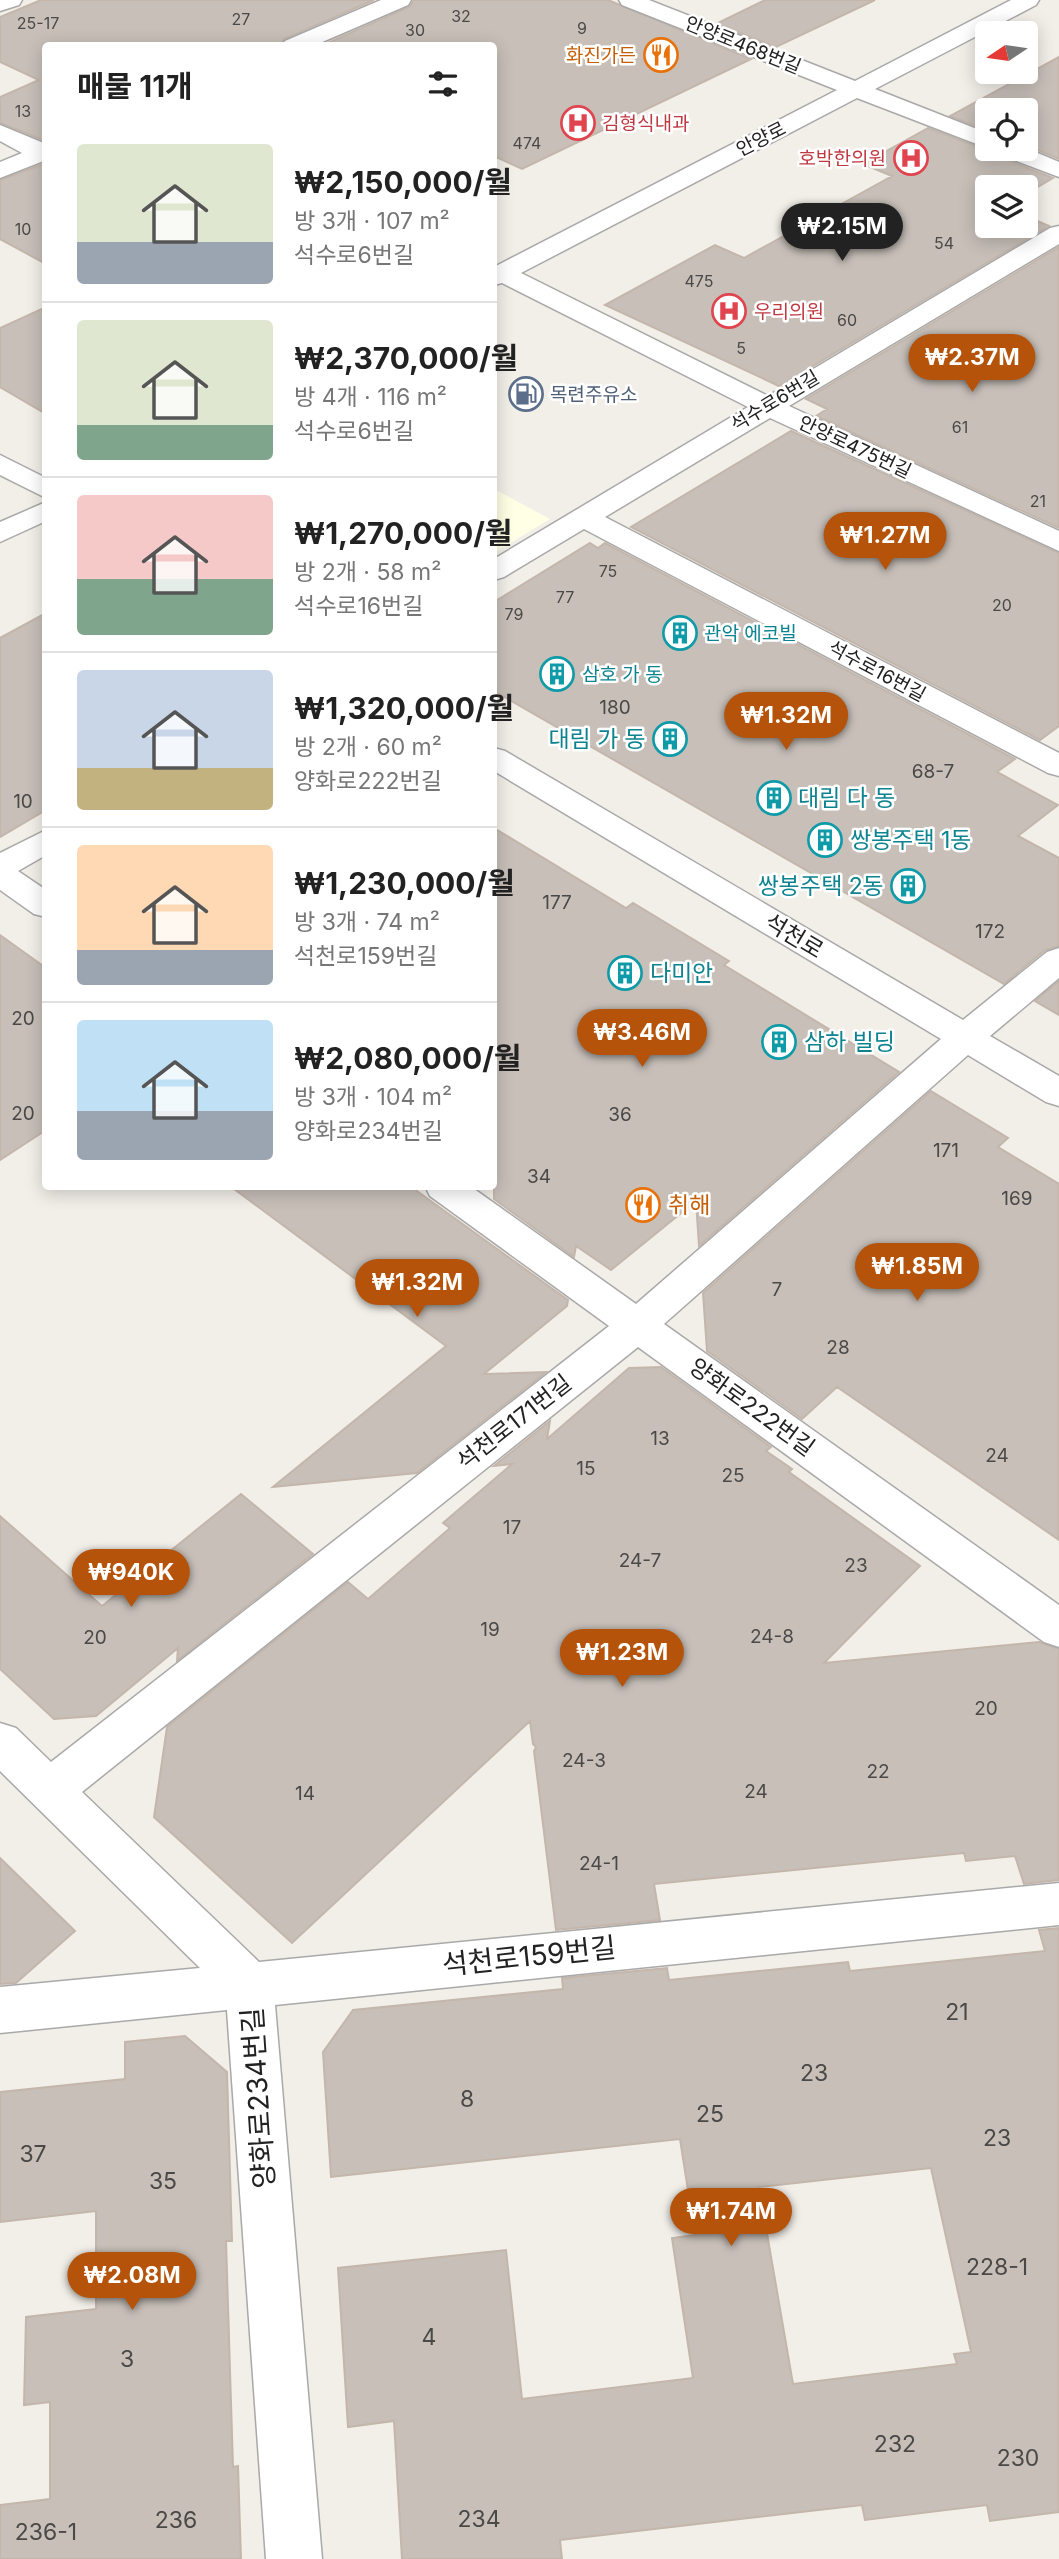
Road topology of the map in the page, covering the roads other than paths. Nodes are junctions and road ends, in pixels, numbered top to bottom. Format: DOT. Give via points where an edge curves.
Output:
graph roads {
  1 [pos="11,0"];
  2 [pos="400,0"];
  3 [pos="630,0"];
  4 [pos="1028,0"];
  5 [pos="0,4"];
  6 [pos="302,42"];
  7 [pos="857,90"];
  8 [pos="0,132"];
  9 [pos="975,136"];
  10 [pos="42,152"];
  11 [pos="42,152"];
  12 [pos="1036,161"];
  13 [pos="1059,170"];
  14 [pos="0,171"];
  15 [pos="1059,233"];
  16 [pos="498,275"];
  17 [pos="767,406"];
  18 [pos="0,463"];
  19 [pos="42,488"];
  20 [pos="42,512"];
  21 [pos="583,517"];
  22 [pos="0,533"];
  23 [pos="1059,542"];
  24 [pos="497,570"];
  25 [pos="497,760"];
  26 [pos="1059,766"];
  27 [pos="42,842"];
  28 [pos="0,867"];
  29 [pos="0,874"];
  30 [pos="42,903"];
  31 [pos="1059,960"];
  32 [pos="965,1038"];
  33 [pos="1059,1093"];
  34 [pos="449,1190"];
  35 [pos="638,1325"];
  36 [pos="1059,1629"];
  37 [pos="0,1742"];
  38 [pos="50,1790"];
  39 [pos="1059,1904"];
  40 [pos="249,1984"];
  41 [pos="0,2010"];
  42 [pos="294,2559"];
  1 -- 5 [label="street"];
  2 -- 6 [label="street"];
  3 -- 7 [label="street, 안양로468번길"];
  4 -- 7 [label="street, 안양로"];
  7 -- 9 [label="street, 안양로468번길"];
  7 -- 16 [label="street, 안양로"];
  8 -- 10 [label="street"];
  11 -- 14 [label="street"];
  12 -- 13 [label="street"];
  15 -- 17 [label="street, 석수로6번길"];
  16 -- 17 [label="street, 안양로475번길"];
  17 -- 21 [label="street, 석수로6번길"];
  17 -- 23 [label="street, 안양로475번길"];
  18 -- 19 [label="street"];
  20 -- 22 [label="street"];
  21 -- 24 [label="street, 석수로6번길"];
  21 -- 26 [label="street, 석수로16번길"];
  25 -- 32 [label="street, 석천로"];
  27 -- 28 [label="street"];
  29 -- 30 [label="street"];
  31 -- 32 [label="street"];
  32 -- 33 [label="street, 석천로"];
  32 -- 35 [label="street, 석천로171번길"];
  34 -- 35 [label="street, 양화로222번길"];
  35 -- 36 [label="street, 양화로222번길"];
  35 -- 38 [label="street, 석천로171번길"];
  37 -- 38 [label="street, 양화로234번길"];
  38 -- 40 [label="street, 양화로234번길"];
  39 -- 40 [label="street, 석천로159번길"];
  40 -- 41 [label="street, 석천로159번길"];
  40 -- 42 [label="street, 양화로234번길"];
}
